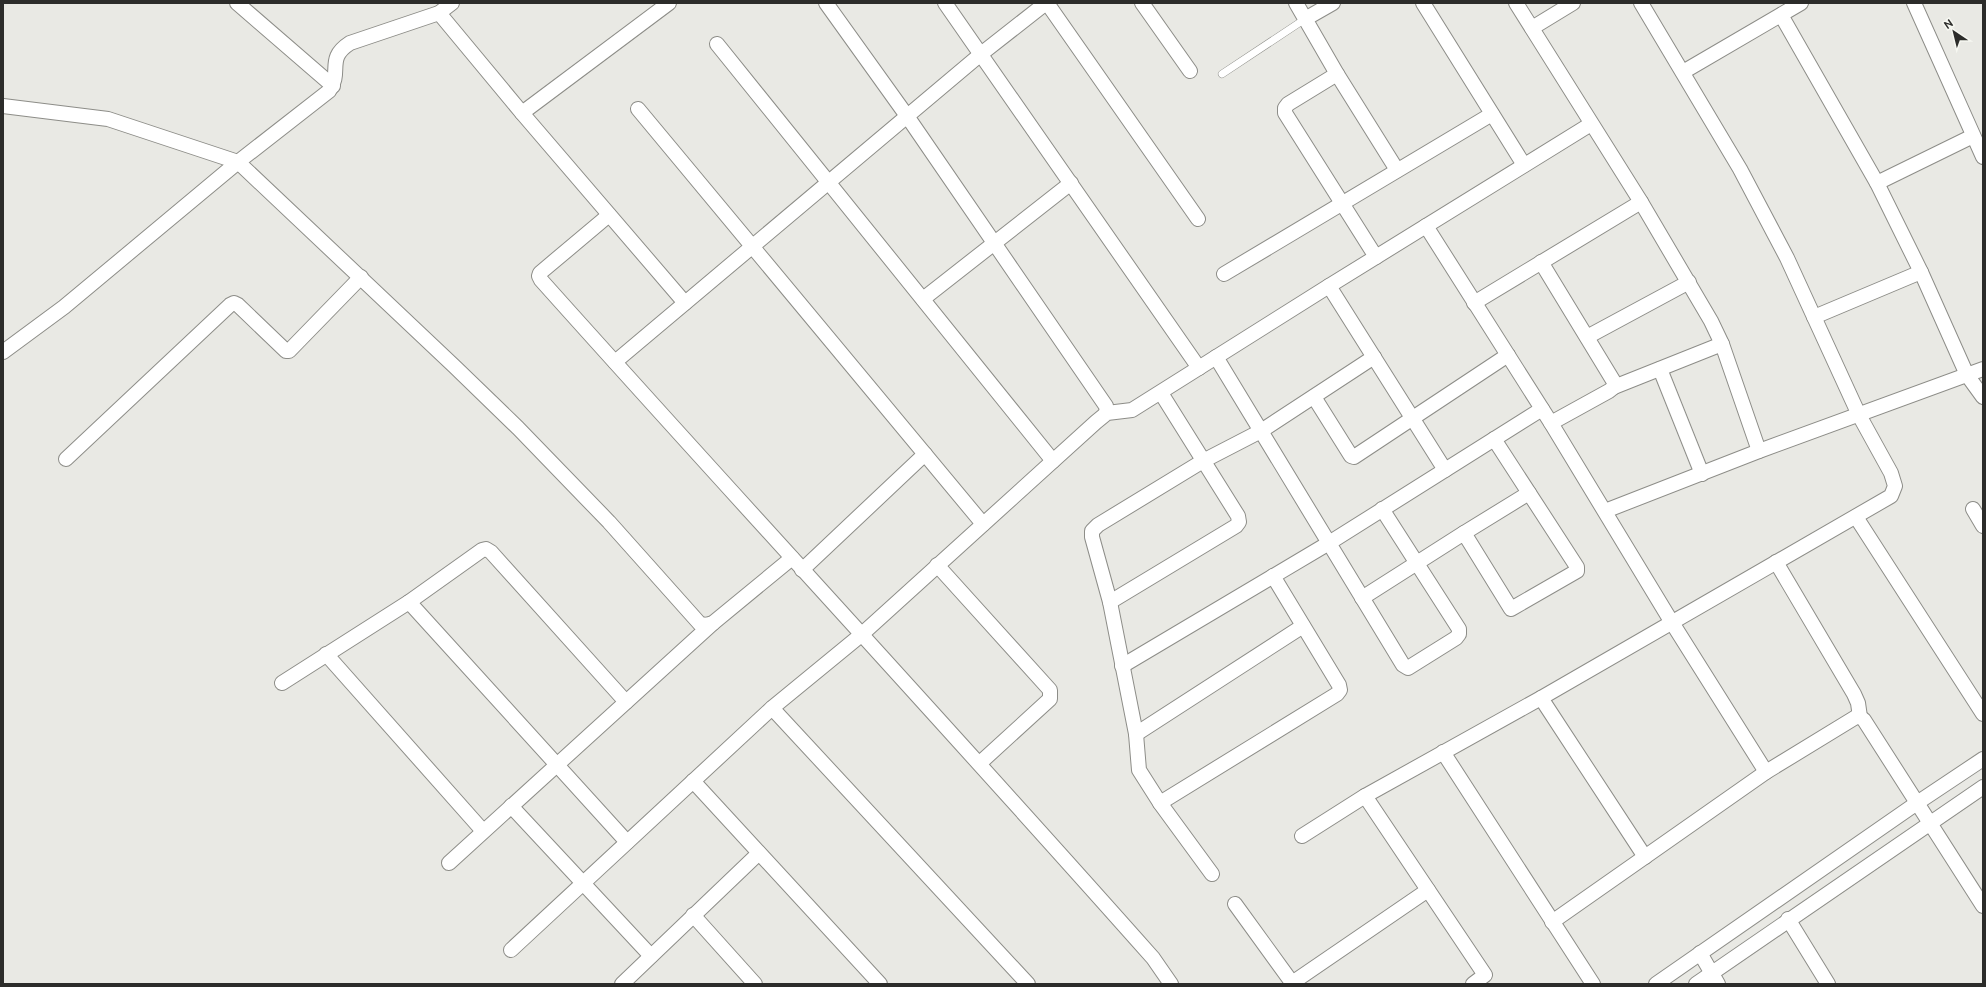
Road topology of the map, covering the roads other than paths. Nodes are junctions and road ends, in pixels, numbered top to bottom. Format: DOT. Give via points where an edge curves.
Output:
graph roads {
  1 [pos="237,3"];
  2 [pos="452,3"];
  3 [pos="669,3"];
  4 [pos="826,3"];
  5 [pos="945,3"];
  6 [pos="1046,3"];
  7 [pos="1142,3"];
  8 [pos="1296,3"];
  9 [pos="1333,3"];
  10 [pos="1423,3"];
  11 [pos="1516,3"];
  12 [pos="1574,3"];
  13 [pos="1641,3"];
  14 [pos="1801,3"];
  15 [pos="1914,3"];
  16 [pos="439,13"];
  17 [pos="1781,15"];
  18 [pos="1306,19"];
  19 [pos="1532,28"];
  20 [pos="717,44"];
  21 [pos="980,54"];
  22 [pos="1190,71"];
  23 [pos="1682,72"];
  24 [pos="1222,74"];
  25 [pos="1337,74"];
  26 [pos="333,86"];
  27 [pos="3,106"];
  28 [pos="638,109"];
  29 [pos="522,113"];
  30 [pos="1492,114"];
  31 [pos="907,116"];
  32 [pos="1591,124"];
  33 [pos="1973,136"];
  34 [pos="1983,157"];
  35 [pos="238,162"];
  36 [pos="1524,165"];
  37 [pos="1396,170"];
  38 [pos="829,181"];
  39 [pos="1071,183"];
  40 [pos="1877,183"];
  41 [pos="1641,202"];
  42 [pos="1342,203"];
  43 [pos="609,215"];
  44 [pos="1198,219"];
  45 [pos="1426,226"];
  46 [pos="995,244"];
  47 [pos="753,245"];
  48 [pos="1376,257"];
  49 [pos="1541,262"];
  50 [pos="1922,272"];
  51 [pos="1224,274"];
  52 [pos="361,277"];
  53 [pos="1689,282"];
  54 [pos="1328,286"];
  55 [pos="923,299"];
  56 [pos="685,303"];
  57 [pos="1474,303"];
  58 [pos="1814,317"];
  59 [pos="1587,337"];
  60 [pos="1722,344"];
  61 [pos="3,352"];
  62 [pos="1508,355"];
  63 [pos="1216,357"];
  64 [pos="1374,357"];
  65 [pos="615,362"];
  66 [pos="1199,368"];
  67 [pos="1660,369"];
  68 [pos="1983,369"];
  69 [pos="1967,375"];
  70 [pos="1614,387"];
  71 [pos="1161,393"];
  72 [pos="1314,397"];
  73 [pos="1983,397"];
  74 [pos="1542,409"];
  75 [pos="1114,413"];
  76 [pos="1859,415"];
  77 [pos="1413,418"];
  78 [pos="1551,423"];
  79 [pos="1261,431"];
  80 [pos="1494,439"];
  81 [pos="1759,451"];
  82 [pos="925,454"];
  83 [pos="66,459"];
  84 [pos="1053,461"];
  85 [pos="1203,461"];
  86 [pos="1445,470"];
  87 [pos="1702,474"];
  88 [pos="1529,493"];
  89 [pos="1382,509"];
  90 [pos="1973,509"];
  91 [pos="1605,511"];
  92 [pos="1856,517"];
  93 [pos="983,524"];
  94 [pos="1983,526"];
  95 [pos="1464,533"];
  96 [pos="1329,542"];
  97 [pos="792,558"];
  98 [pos="1776,562"];
  99 [pos="1416,564"];
  100 [pos="936,565"];
  101 [pos="802,570"];
  102 [pos="1273,576"];
  103 [pos="1362,598"];
  104 [pos="409,602"];
  105 [pos="1110,602"];
  106 [pos="1671,622"];
  107 [pos="713,623"];
  108 [pos="1303,626"];
  109 [pos="861,635"];
  110 [pos="326,654"];
  111 [pos="1122,666"];
  112 [pos="282,683"];
  113 [pos="1541,698"];
  114 [pos="626,702"];
  115 [pos="772,708"];
  116 [pos="1983,714"];
  117 [pos="1860,717"];
  118 [pos="1136,734"];
  119 [pos="1443,752"];
  120 [pos="1983,759"];
  121 [pos="980,763"];
  122 [pos="557,764"];
  123 [pos="1766,772"];
  124 [pos="693,781"];
  125 [pos="1983,787"];
  126 [pos="1366,796"];
  127 [pos="1160,803"];
  128 [pos="1917,803"];
  129 [pos="511,806"];
  130 [pos="1930,823"];
  131 [pos="483,832"];
  132 [pos="1302,836"];
  133 [pos="627,842"];
  134 [pos="759,853"];
  135 [pos="1645,857"];
  136 [pos="449,863"];
  137 [pos="1212,874"];
  138 [pos="584,882"];
  139 [pos="1428,890"];
  140 [pos="1235,904"];
  141 [pos="1983,906"];
  142 [pos="694,916"];
  143 [pos="1788,919"];
  144 [pos="1552,922"];
  145 [pos="511,950"];
  146 [pos="1700,953"];
  147 [pos="651,956"];
  148 [pos="1715,978"];
  149 [pos="1488,980"];
  150 [pos="627,982"];
  151 [pos="1293,983"];
  152 [pos="755,984"];
  153 [pos="880,984"];
  154 [pos="1028,984"];
  155 [pos="1171,984"];
  156 [pos="1473,984"];
  157 [pos="1593,984"];
  158 [pos="1656,984"];
  159 [pos="1696,984"];
  160 [pos="1828,984"];
  1 -- 26 [label="street"];
  2 -- 16 [label="street"];
  3 -- 29 [label="street"];
  4 -- 31 [label="street"];
  5 -- 21 [label="street"];
  6 -- 21 [label="street"];
  6 -- 44 [label="street"];
  7 -- 22 [label="street"];
  8 -- 18 [label="street"];
  9 -- 18 [label="street"];
  10 -- 30 [label="street"];
  11 -- 19 [label="street"];
  12 -- 19 [label="street"];
  13 -- 23 [label="street"];
  14 -- 17 [label="street"];
  15 -- 33 [label="street"];
  16 -- 26 [label="street" via="343,47 336,58"];
  16 -- 29 [label="street"];
  17 -- 23 [label="street"];
  17 -- 40 [label="street"];
  18 -- 24 [label="lane"];
  18 -- 25 [label="street"];
  19 -- 32 [label="street"];
  20 -- 38 [label="street"];
  21 -- 31 [label="street"];
  21 -- 39 [label="street"];
  23 -- 58 [label="street" via="1740,169 1787,258"];
  25 -- 37 [label="street"];
  25 -- 42 [label="street" via="1288,104 1284,113"];
  26 -- 35 [label="street" via="330,91"];
  27 -- 35 [label="street" via="108,119"];
  28 -- 47 [label="street"];
  29 -- 43 [label="street"];
  30 -- 36 [label="street"];
  30 -- 37 [label="street"];
  31 -- 38 [label="street"];
  31 -- 46 [label="street"];
  32 -- 36 [label="street"];
  32 -- 41 [label="street"];
  33 -- 34 [label="street"];
  33 -- 40 [label="street"];
  35 -- 52 [label="street"];
  35 -- 61 [label="street" via="64,307"];
  36 -- 45 [label="street"];
  37 -- 42 [label="street"];
  38 -- 47 [label="street"];
  38 -- 55 [label="street"];
  39 -- 46 [label="street"];
  39 -- 66 [label="street"];
  40 -- 50 [label="street"];
  41 -- 49 [label="street"];
  41 -- 53 [label="street"];
  42 -- 48 [label="street"];
  42 -- 51 [label="street"];
  43 -- 56 [label="street"];
  43 -- 65 [label="street" via="539,276"];
  45 -- 48 [label="street"];
  45 -- 57 [label="street"];
  46 -- 55 [label="street"];
  46 -- 75 [label="street" via="1106,406"];
  47 -- 56 [label="street"];
  47 -- 82 [label="street"];
  48 -- 54 [label="street"];
  49 -- 57 [label="street"];
  49 -- 59 [label="street"];
  50 -- 58 [label="street"];
  50 -- 69 [label="street"];
  52 -- 83 [label="street" via="289,351 286,351 238,305 230,305"];
  52 -- 107 [label="street" via="518,428 609,522 700,624"];
  53 -- 59 [label="street"];
  53 -- 60 [label="street"];
  54 -- 63 [label="street"];
  54 -- 64 [label="street"];
  55 -- 84 [label="street"];
  56 -- 65 [label="street"];
  57 -- 62 [label="street"];
  58 -- 76 [label="street"];
  59 -- 70 [label="street" via="1614,382"];
  60 -- 67 [label="street"];
  60 -- 81 [label="street"];
  62 -- 74 [label="street"];
  62 -- 77 [label="street"];
  63 -- 66 [label="street"];
  63 -- 79 [label="street"];
  64 -- 72 [label="street"];
  64 -- 77 [label="street"];
  65 -- 97 [label="street"];
  66 -- 71 [label="street"];
  67 -- 70 [label="street"];
  67 -- 87 [label="street"];
  68 -- 69 [label="street"];
  69 -- 73 [label="street"];
  69 -- 76 [label="street"];
  70 -- 78 [label="street"];
  71 -- 75 [label="street" via="1132,410"];
  71 -- 85 [label="street"];
  72 -- 77 [label="street" via="1351,456 1357,455"];
  72 -- 79 [label="street"];
  74 -- 78 [label="street"];
  74 -- 80 [label="street"];
  75 -- 84 [label="street"];
  76 -- 81 [label="street"];
  76 -- 92 [label="street" via="1891,473 1895,486 1891,496"];
  77 -- 86 [label="street"];
  78 -- 91 [label="street"];
  79 -- 85 [label="street"];
  79 -- 96 [label="street"];
  80 -- 86 [label="street"];
  80 -- 88 [label="street"];
  81 -- 87 [label="street"];
  82 -- 93 [label="street"];
  82 -- 101 [label="street"];
  84 -- 93 [label="street"];
  85 -- 105 [label="street" via="1094,527 1092,537"];
  85 -- 105 [label="street" via="1238,516 1239,522"];
  86 -- 89 [label="street"];
  87 -- 91 [label="street"];
  88 -- 95 [label="street"];
  88 -- 95 [label="street" via="1577,567 1574,573 1511,609"];
  89 -- 96 [label="street"];
  89 -- 99 [label="street"];
  90 -- 94 [label="street"];
  91 -- 106 [label="street"];
  92 -- 98 [label="street"];
  92 -- 116 [label="street"];
  93 -- 100 [label="street"];
  95 -- 99 [label="street"];
  96 -- 102 [label="street"];
  96 -- 103 [label="street"];
  97 -- 101 [label="street"];
  97 -- 107 [label="street"];
  98 -- 106 [label="street"];
  98 -- 117 [label="street" via="1854,694"];
  99 -- 103 [label="street"];
  99 -- 103 [label="street" via="1459,629 1456,638 1408,668"];
  100 -- 109 [label="street"];
  100 -- 121 [label="street" via="1051,694 1050,699"];
  101 -- 109 [label="street"];
  102 -- 108 [label="street"];
  102 -- 111 [label="street"];
  104 -- 110 [label="street"];
  104 -- 114 [label="street" via="486,549"];
  104 -- 122 [label="street"];
  105 -- 111 [label="street"];
  106 -- 113 [label="street"];
  106 -- 123 [label="street"];
  107 -- 114 [label="street"];
  108 -- 118 [label="street"];
  108 -- 127 [label="street" via="1339,685 1340,690 1337,694"];
  109 -- 115 [label="street"];
  109 -- 121 [label="street"];
  110 -- 112 [label="street"];
  110 -- 131 [label="street"];
  111 -- 118 [label="street"];
  113 -- 119 [label="street"];
  113 -- 135 [label="street"];
  114 -- 122 [label="street"];
  115 -- 124 [label="street"];
  115 -- 154 [label="street"];
  117 -- 123 [label="street" via="1852,719"];
  117 -- 128 [label="street"];
  118 -- 127 [label="street" via="1139,770"];
  119 -- 126 [label="street"];
  119 -- 144 [label="street"];
  120 -- 128 [label="street"];
  121 -- 155 [label="street" via="1153,958"];
  122 -- 129 [label="street"];
  122 -- 133 [label="street"];
  123 -- 135 [label="street"];
  124 -- 133 [label="street"];
  124 -- 134 [label="street"];
  125 -- 130 [label="street"];
  126 -- 132 [label="street"];
  126 -- 139 [label="street"];
  127 -- 137 [label="street"];
  128 -- 130 [label="street"];
  128 -- 146 [label="street"];
  129 -- 131 [label="street"];
  129 -- 138 [label="street"];
  130 -- 141 [label="street"];
  130 -- 143 [label="street"];
  131 -- 136 [label="street"];
  133 -- 138 [label="street"];
  134 -- 142 [label="street"];
  134 -- 153 [label="street"];
  135 -- 144 [label="street"];
  138 -- 145 [label="street"];
  138 -- 147 [label="street"];
  139 -- 149 [label="street"];
  139 -- 151 [label="street"];
  140 -- 151 [label="street"];
  142 -- 147 [label="street"];
  142 -- 152 [label="street"];
  143 -- 148 [label="street"];
  143 -- 160 [label="street"];
  144 -- 157 [label="street"];
  146 -- 148 [label="street"];
  146 -- 158 [label="street"];
  147 -- 150 [label="street"];
  148 -- 159 [label="street"];
  149 -- 156 [label="street"];
}
